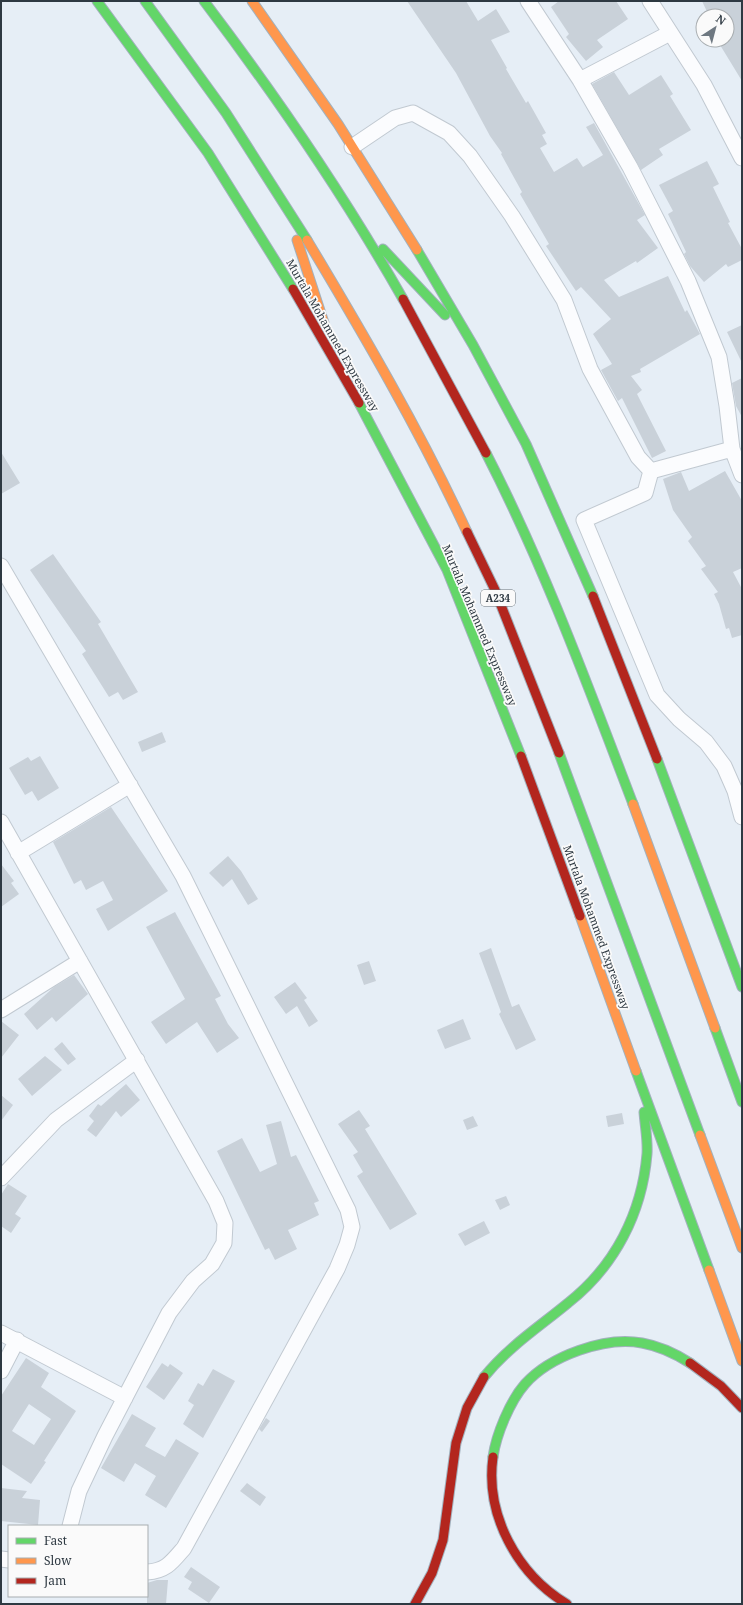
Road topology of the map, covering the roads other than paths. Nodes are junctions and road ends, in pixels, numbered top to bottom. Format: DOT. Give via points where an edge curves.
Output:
graph roads {
  1 [pos="97,1"];
  2 [pos="145,1"];
  3 [pos="204,1"];
  4 [pos="252,1"];
  5 [pos="528,1"];
  6 [pos="650,1"];
  7 [pos="670,33"];
  8 [pos="580,80"];
  9 [pos="736,128"];
  10 [pos="352,147"];
  11 [pos="742,158"];
  12 [pos="284,202"];
  13 [pos="357,220"];
  14 [pos="473,345"];
  15 [pos="337,362"];
  16 [pos="732,449"];
  17 [pos="651,471"];
  18 [pos="742,475"];
  19 [pos="1,566"];
  20 [pos="130,785"];
  21 [pos="742,817"];
  22 [pos="1,822"];
  23 [pos="18,853"];
  24 [pos="80,961"];
  25 [pos="737,974"];
  26 [pos="742,983"];
  27 [pos="742,987"];
  28 [pos="1,1010"];
  29 [pos="630,1052"];
  30 [pos="136,1060"];
  31 [pos="742,1102"];
  32 [pos="1,1178"];
  33 [pos="742,1248"];
  34 [pos="1,1333"];
  35 [pos="17,1340"];
  36 [pos="742,1361"];
  37 [pos="1,1371"];
  38 [pos="125,1398"];
  39 [pos="742,1408"];
  40 [pos="70,1525"];
  41 [pos="148,1572"];
  42 [pos="415,1604"];
  43 [pos="567,1604"];
  1 -- 15 [label="highway, Murtala Mohammed Expressway" via="208,153"];
  2 -- 12 [label="highway, A234" via="226,113"];
  3 -- 13 [label="highway" via="288,113"];
  4 -- 10 [label="highway"];
  5 -- 8 [label="street"];
  6 -- 7 [label="street"];
  7 -- 8 [label="street"];
  7 -- 9 [label="street"];
  8 -- 16 [label="street" via="630,168 693,295 719,357"];
  9 -- 11 [label="street"];
  10 -- 14 [label="highway"];
  10 -- 17 [label="street" via="396,118 413,113 449,133 470,156 504,204 564,300 581,339 590,369 638,457"];
  12 -- 15 [label="highway"];
  12 -- 33 [label="highway, A234" via="370,345 436,465 495,590 563,764"];
  13 -- 14 [label="highway"];
  13 -- 31 [label="highway" via="498,475 549,589 618,763"];
  14 -- 25 [label="highway" via="526,444 583,571 635,700"];
  15 -- 29 [label="highway, Murtala Mohammed Expressway" via="447,570 532,784"];
  16 -- 17 [label="street"];
  16 -- 18 [label="street"];
  17 -- 21 [label="street" via="645,493 584,520 657,695 679,719 706,742 724,766 735,791"];
  19 -- 20 [label="street"];
  20 -- 23 [label="street"];
  20 -- 41 [label="street" via="183,876 348,1210 352,1227 337,1269 184,1548 169,1566"];
  22 -- 23 [label="street"];
  23 -- 24 [label="street"];
  24 -- 28 [label="street"];
  24 -- 30 [label="street"];
  25 -- 26 [label="highway"];
  25 -- 27 [label="highway"];
  29 -- 36 [label="highway, Murtala Mohammed Expressway"];
  29 -- 42 [label="highway" via="644,1108 647,1153 644,1184 634,1216 619,1245 598,1276 570,1302 510,1348 484,1376 467,1408 456,1443 443,1540 432,1573"];
  30 -- 32 [label="street" via="56,1120"];
  30 -- 38 [label="street" via="216,1201 225,1223 224,1243 212,1264 193,1281 169,1313"];
  34 -- 35 [label="street"];
  35 -- 37 [label="street"];
  35 -- 38 [label="street"];
  38 -- 40 [label="street" via="79,1491"];
  39 -- 43 [label="highway" via="731,1394 703,1370 673,1354 642,1343 612,1343 579,1350 551,1363 524,1385 507,1414 494,1450 491,1482 497,1518 512,1549 537,1580"];
}
